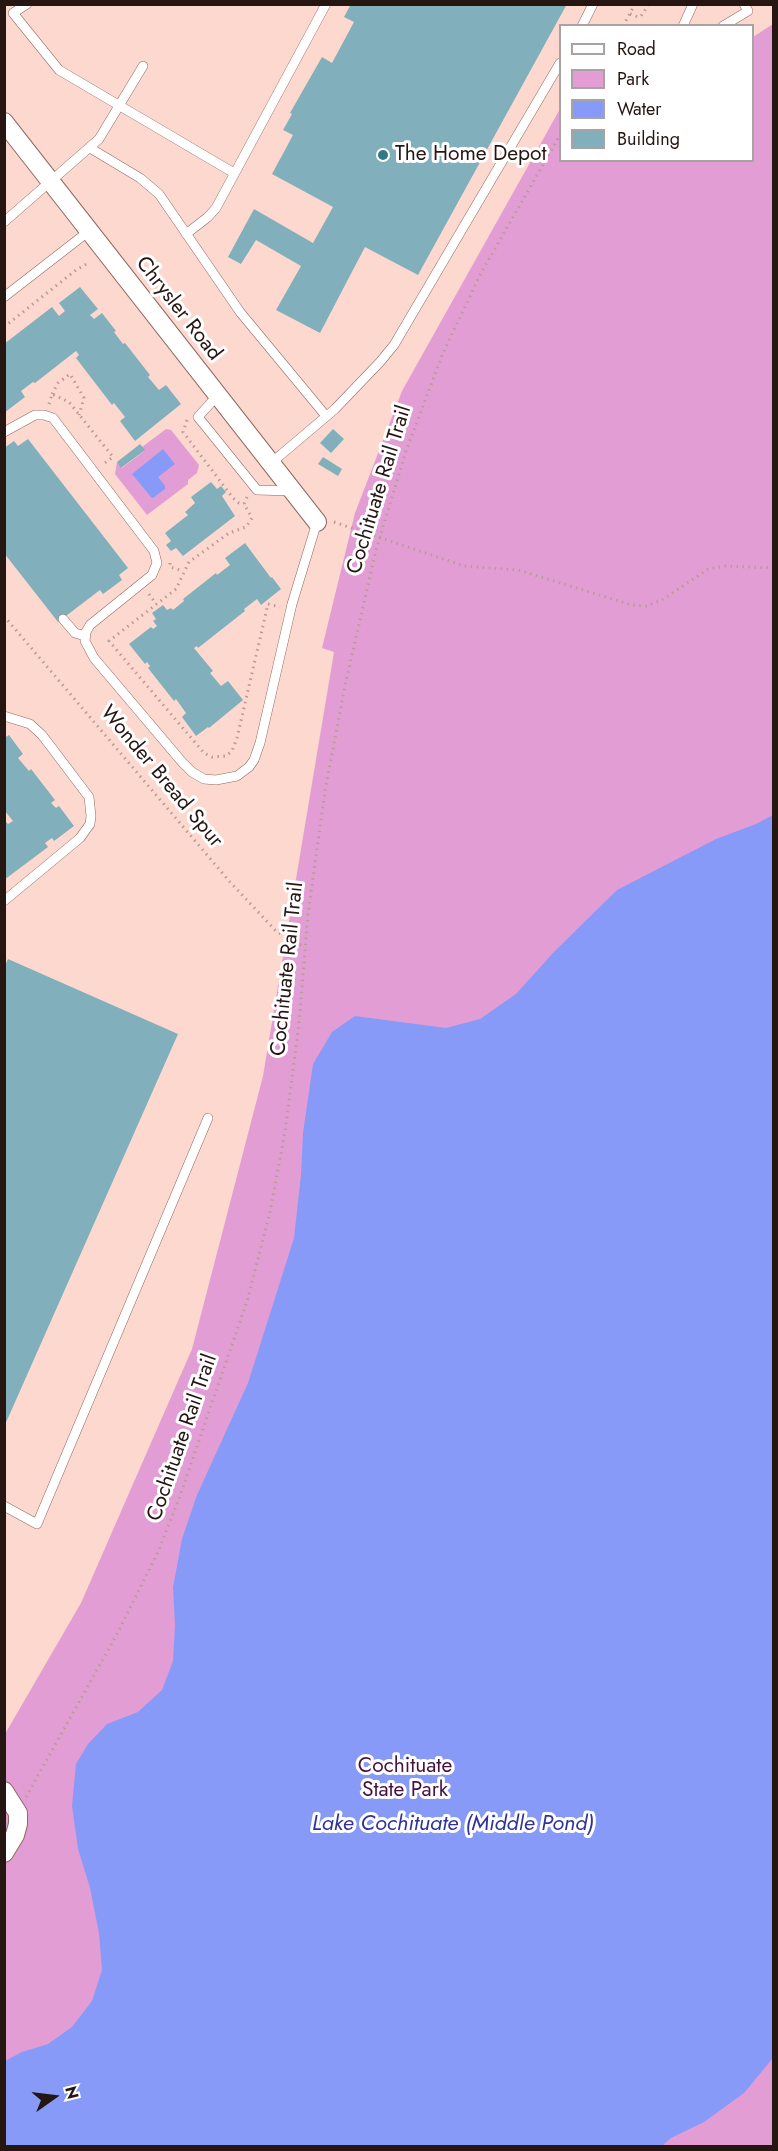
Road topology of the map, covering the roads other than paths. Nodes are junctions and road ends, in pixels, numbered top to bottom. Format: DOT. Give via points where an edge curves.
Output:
graph roads {
  1 [pos="27,4"];
  2 [pos="326,4"];
  3 [pos="593,4"];
  4 [pos="693,4"];
  5 [pos="744,4"];
  6 [pos="583,24"];
  7 [pos="684,24"];
  8 [pos="726,24"];
  9 [pos="143,66"];
  10 [pos="559,66"];
  11 [pos="119,105"];
  12 [pos="4,122"];
  13 [pos="90,148"];
  14 [pos="234,173"];
  15 [pos="51,182"];
  16 [pos="6,217"];
  17 [pos="89,231"];
  18 [pos="186,234"];
  19 [pos="4,297"];
  20 [pos="217,396"];
  21 [pos="327,416"];
  22 [pos="4,432"];
  23 [pos="270,464"];
  24 [pos="292,491"];
  25 [pos="317,522"];
  26 [pos="63,619"];
  27 [pos="85,636"];
  28 [pos="4,716"];
  29 [pos="4,901"];
  30 [pos="208,1118"];
  31 [pos="4,1506"];
  32 [pos="4,1791"];
  33 [pos="4,1853"];
  1 -- 11 [label="lane" via="13,13 55,66"];
  2 -- 14 [label="lane"];
  3 -- 6 [label="lane"];
  4 -- 7 [label="lane"];
  5 -- 8 [label="lane" via="748,11"];
  9 -- 11 [label="lane"];
  10 -- 21 [label="lane" via="394,345"];
  11 -- 13 [label="lane"];
  11 -- 14 [label="lane"];
  12 -- 15 [label="street, Chrysler Road"];
  13 -- 15 [label="lane"];
  13 -- 18 [label="lane" via="153,188"];
  14 -- 18 [label="lane" via="212,213"];
  15 -- 16 [label="lane"];
  15 -- 17 [label="street, Chrysler Road"];
  17 -- 19 [label="lane"];
  17 -- 20 [label="street, Chrysler Road"];
  18 -- 21 [label="lane" via="240,312"];
  20 -- 23 [label="street, Chrysler Road"];
  20 -- 24 [label="lane" via="198,417 257,490"];
  21 -- 23 [label="lane"];
  22 -- 27 [label="lane" via="35,415 53,418 154,550 157,563 152,575 90,625"];
  23 -- 24 [label="street, Chrysler Road"];
  24 -- 25 [label="street, Chrysler Road"];
  25 -- 27 [label="lane" via="292,604 258,749 252,764 241,774 210,780 188,768 94,658"];
  26 -- 27 [label="lane" via="75,633"];
  28 -- 29 [label="lane" via="30,724 42,735 84,789 91,816 80,838"];
  30 -- 31 [label="lane" via="37,1524"];
  32 -- 33 [label="street" via="18,1813 15,1835"];
}
